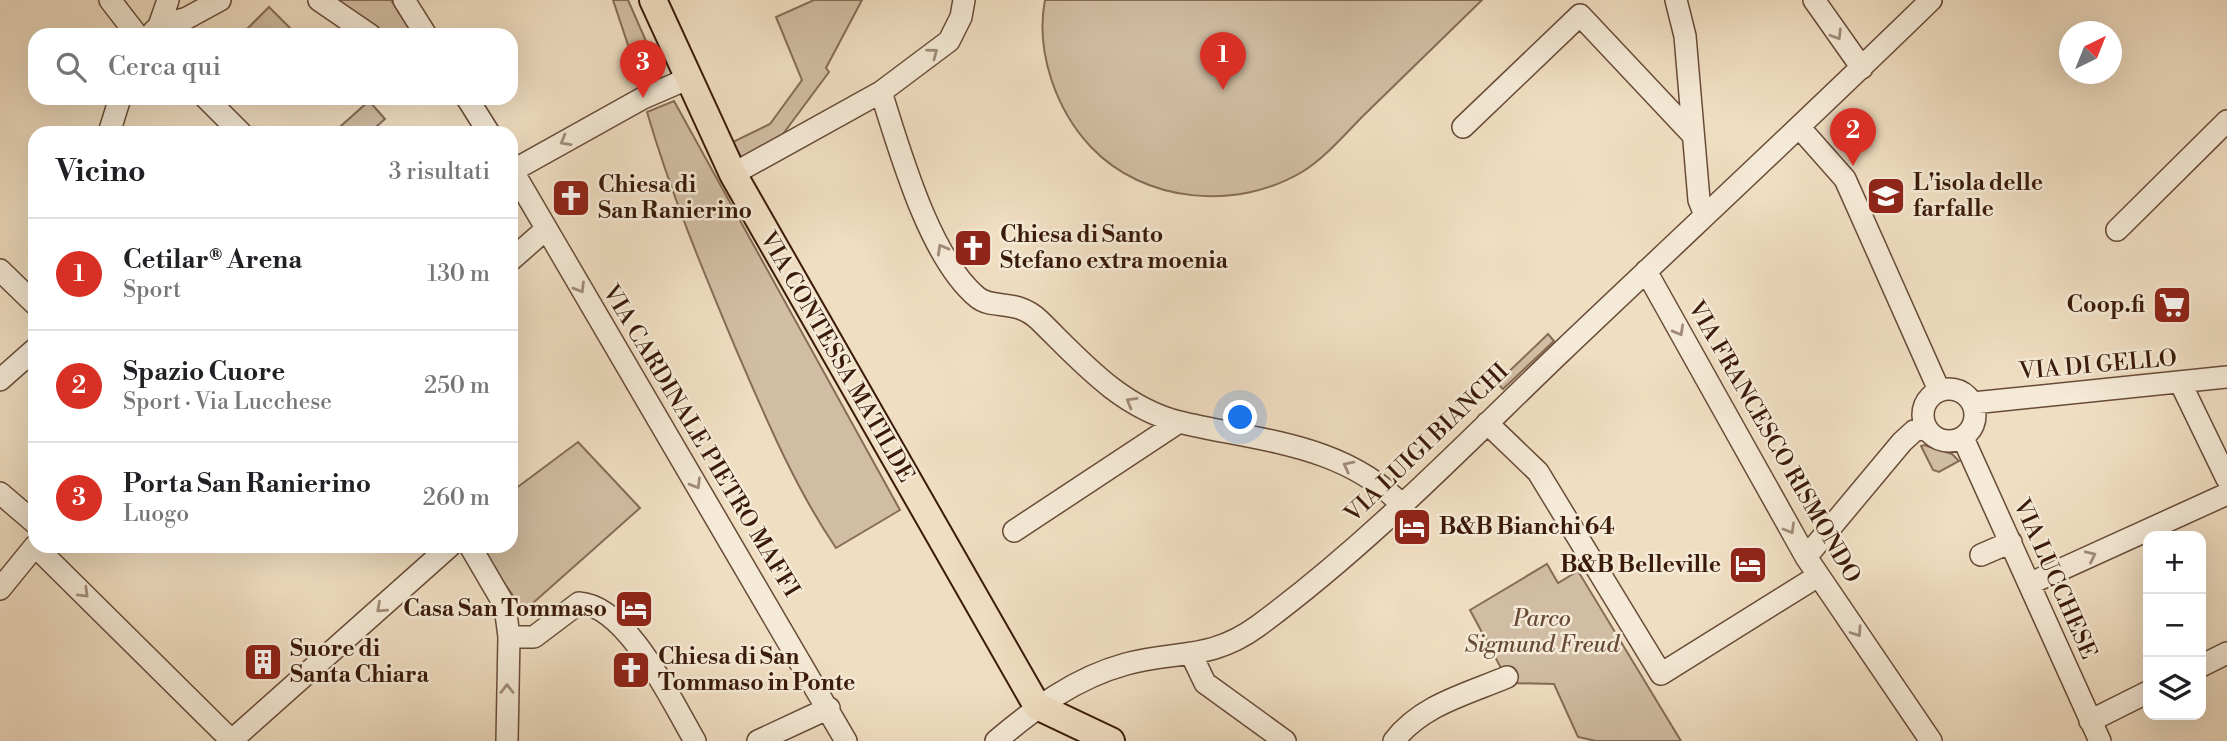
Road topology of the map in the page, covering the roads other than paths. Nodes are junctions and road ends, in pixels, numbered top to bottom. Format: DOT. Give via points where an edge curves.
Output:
graph roads {
  1 [pos="110,0"];
  2 [pos="168,0"];
  3 [pos="220,0"];
  4 [pos="319,0"];
  5 [pos="404,0"];
  6 [pos="653,0"];
  7 [pos="964,0"];
  8 [pos="1676,0"];
  9 [pos="1814,0"];
  10 [pos="1931,0"];
  11 [pos="132,28"];
  12 [pos="156,28"];
  13 [pos="160,28"];
  14 [pos="360,28"];
  15 [pos="422,28"];
  16 [pos="1862,68"];
  17 [pos="687,79"];
  18 [pos="881,92"];
  19 [pos="118,105"];
  20 [pos="213,105"];
  21 [pos="471,105"];
  22 [pos="2227,121"];
  23 [pos="111,126"];
  24 [pos="234,126"];
  25 [pos="485,126"];
  26 [pos="1463,127"];
  27 [pos="1799,127"];
  28 [pos="1691,133"];
  29 [pos="518,166"];
  30 [pos="733,174"];
  31 [pos="518,180"];
  32 [pos="1705,215"];
  33 [pos="545,230"];
  34 [pos="2117,230"];
  35 [pos="518,254"];
  36 [pos="0,270"];
  37 [pos="1646,271"];
  38 [pos="28,297"];
  39 [pos="28,360"];
  40 [pos="2227,377"];
  41 [pos="0,380"];
  42 [pos="2181,384"];
  43 [pos="1939,390"];
  44 [pos="1973,403"];
  45 [pos="1179,422"];
  46 [pos="1487,422"];
  47 [pos="1926,427"];
  48 [pos="1963,438"];
  49 [pos="2227,479"];
  50 [pos="0,493"];
  51 [pos="2227,494"];
  52 [pos="1403,506"];
  53 [pos="28,517"];
  54 [pos="1014,531"];
  55 [pos="2011,542"];
  56 [pos="29,553"];
  57 [pos="42,553"];
  58 [pos="442,553"];
  59 [pos="474,553"];
  60 [pos="1981,555"];
  61 [pos="1806,557"];
  62 [pos="1818,576"];
  63 [pos="2029,584"];
  64 [pos="0,589"];
  65 [pos="509,637"];
  66 [pos="2227,653"];
  67 [pos="1192,656"];
  68 [pos="2206,664"];
  69 [pos="1507,677"];
  70 [pos="2143,694"];
  71 [pos="1037,706"];
  72 [pos="829,708"];
  73 [pos="2090,721"];
  74 [pos="231,741"];
  75 [pos="507,741"];
  76 [pos="695,741"];
  77 [pos="758,741"];
  78 [pos="846,741"];
  79 [pos="996,741"];
  80 [pos="1111,741"];
  81 [pos="1285,741"];
  82 [pos="1394,741"];
  83 [pos="1931,741"];
  84 [pos="2099,741"];
  1 -- 11 [label="street"];
  2 -- 12 [label="street"];
  3 -- 13 [label="street"];
  4 -- 14 [label="street"];
  5 -- 15 [label="street"];
  6 -- 17 [label="main road, VIA CONTESSA MATILDE"];
  18 -- 7 [label="street, one-way" via="949,41"];
  8 -- 28 [label="street" via="1685,36"];
  9 -- 16 [label="street, one-way"];
  10 -- 16 [label="street, VIA LUIGI BIANCHI"];
  16 -- 27 [label="street, VIA LUIGI BIANCHI"];
  17 -- 29 [label="street, one-way"];
  17 -- 30 [label="main road, VIA CONTESSA MATILDE"];
  18 -- 30 [label="street"];
  45 -- 18 [label="street, one-way" via="1122,397 1026,309 981,300 966,287 919,206"];
  19 -- 23 [label="street"];
  20 -- 24 [label="street"];
  21 -- 25 [label="street"];
  22 -- 34 [label="street"];
  26 -- 28 [label="street" via="1580,15"];
  27 -- 32 [label="street, VIA LUIGI BIANCHI"];
  27 -- 43 [label="street" via="1844,179"];
  28 -- 32 [label="street"];
  30 -- 71 [label="main road, VIA CONTESSA MATILDE"];
  31 -- 33 [label="street, VIA CARDINALE PIETRO MAFFI"];
  32 -- 37 [label="street, VIA LUIGI BIANCHI"];
  33 -- 35 [label="street"];
  33 -- 72 [label="street, VIA CARDINALE PIETRO MAFFI, one-way"];
  36 -- 38 [label="street"];
  37 -- 46 [label="street, VIA LUIGI BIANCHI"];
  37 -- 61 [label="street, VIA FRANCESCO RISMONDO, one-way"];
  39 -- 41 [label="street"];
  40 -- 42 [label="street, VIA DI GELLO"];
  42 -- 44 [label="street, VIA DI GELLO"];
  42 -- 49 [label="street"];
  43 -- 44 [label="street" via="1959,390"];
  43 -- 47 [label="street" via="1923,410"];
  44 -- 48 [label="street" via="1975,419"];
  52 -- 45 [label="street, one-way" via="1371,477 1331,457"];
  45 -- 54 [label="street"];
  46 -- 52 [label="street, VIA LUIGI BIANCHI"];
  46 -- 62 [label="street" via="1538,472 1661,674"];
  47 -- 48 [label="street" via="1939,439"];
  47 -- 61 [label="street" via="1914,430 1902,442"];
  48 -- 55 [label="street, VIA LUCCHESE"];
  50 -- 53 [label="street"];
  63 -- 51 [label="street, one-way"];
  52 -- 67 [label="street, VIA LUIGI BIANCHI" via="1259,625 1229,645"];
  55 -- 60 [label="street"];
  55 -- 63 [label="street, VIA LUCCHESE"];
  56 -- 64 [label="street"];
  57 -- 74 [label="street, one-way"];
  58 -- 74 [label="street, one-way"];
  59 -- 65 [label="street" via="505,606"];
  61 -- 62 [label="street, VIA FRANCESCO RISMONDO"];
  62 -- 83 [label="street, VIA FRANCESCO RISMONDO, one-way"];
  63 -- 73 [label="street, VIA LUCCHESE"];
  75 -- 65 [label="street, one-way"];
  65 -- 76 [label="street" via="534,637 579,603 596,606 633,642"];
  66 -- 68 [label="street"];
  67 -- 71 [label="street, VIA LUIGI BIANCHI" via="1115,667"];
  67 -- 81 [label="street" via="1205,683"];
  69 -- 82 [label="street" via="1425,712"];
  70 -- 73 [label="street"];
  71 -- 79 [label="street, VIA LUIGI BIANCHI"];
  71 -- 80 [label="main road"];
  72 -- 77 [label="street"];
  72 -- 78 [label="street, VIA CARDINALE PIETRO MAFFI"];
  73 -- 84 [label="street, VIA LUCCHESE"];
}
